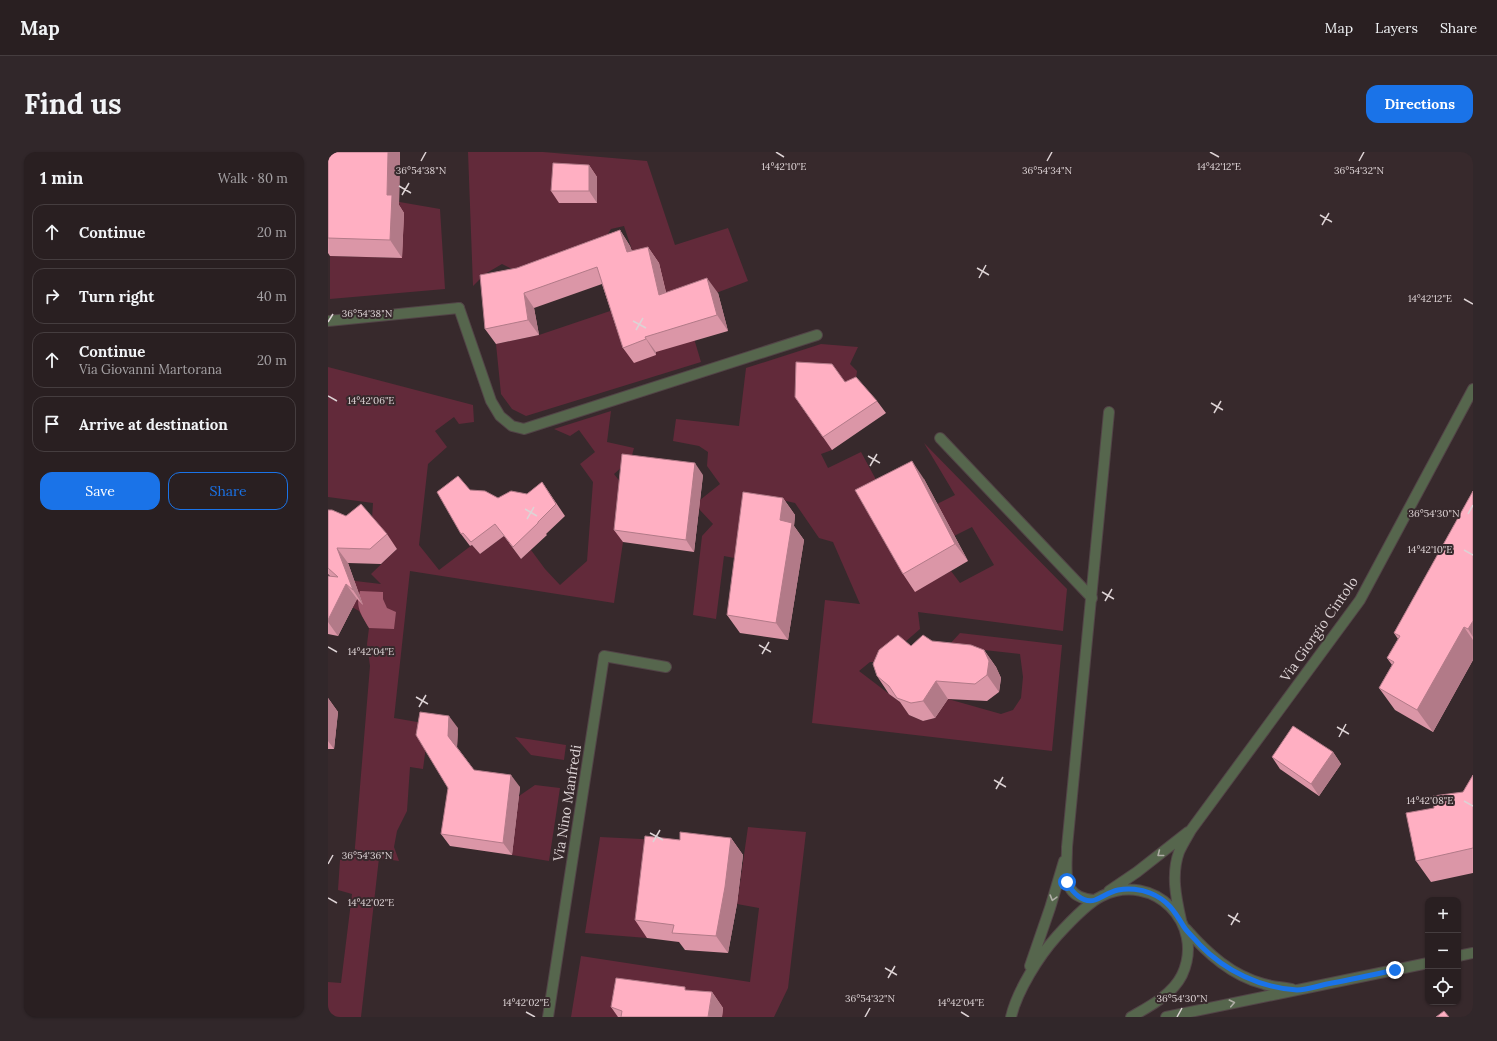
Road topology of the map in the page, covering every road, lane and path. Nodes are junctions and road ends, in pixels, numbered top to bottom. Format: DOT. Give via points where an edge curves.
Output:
graph roads {
  1 [pos="328,320"];
  2 [pos="817,335"];
  3 [pos="1473,389"];
  4 [pos="1109,412"];
  5 [pos="940,438"];
  6 [pos="1092,598"];
  7 [pos="666,667"];
  8 [pos="1191,830"];
  9 [pos="1068,847"];
  10 [pos="1098,898"];
  11 [pos="1183,924"];
  12 [pos="1473,953"];
  13 [pos="1461,955"];
  14 [pos="1425,964"];
  15 [pos="1023,988"];
  16 [pos="1298,990"];
  17 [pos="1010,1016"];
  18 [pos="548,1017"];
  19 [pos="1131,1017"];
  20 [pos="1166,1017"];
  1 -- 2 [label="street" via="459,308 491,401 500,416 512,426 524,429"];
  3 -- 8 [label="street, Via Giorgio Cintolo" via="1360,600"];
  4 -- 6 [label="street"];
  5 -- 6 [label="street"];
  6 -- 9 [label="street"];
  7 -- 18 [label="street, Via Nino Manfredi" via="604,656"];
  8 -- 10 [label="street, Via Giorgio Cintolo, one-way" via="1137,872"];
  8 -- 11 [label="street, Via Giorgio Cintolo" via="1179,852 1175,871 1176,897"];
  9 -- 10 [label="street" via="1069,888 1082,899"];
  9 -- 15 [label="street, one-way"];
  10 -- 11 [label="street" via="1117,890 1134,889 1150,893 1165,901"];
  10 -- 15 [label="street, Via Giorgio Cintolo" via="1044,950"];
  11 -- 16 [label="street" via="1201,946 1219,962 1245,977 1264,984"];
  11 -- 19 [label="street, Via Giorgio Cintolo" via="1188,944 1187,960 1181,976 1160,1000"];
  12 -- 13 [label="street"];
  14 -- 16 [label="street"];
  15 -- 17 [label="street"];
  20 -- 16 [label="street, one-way"];
}
